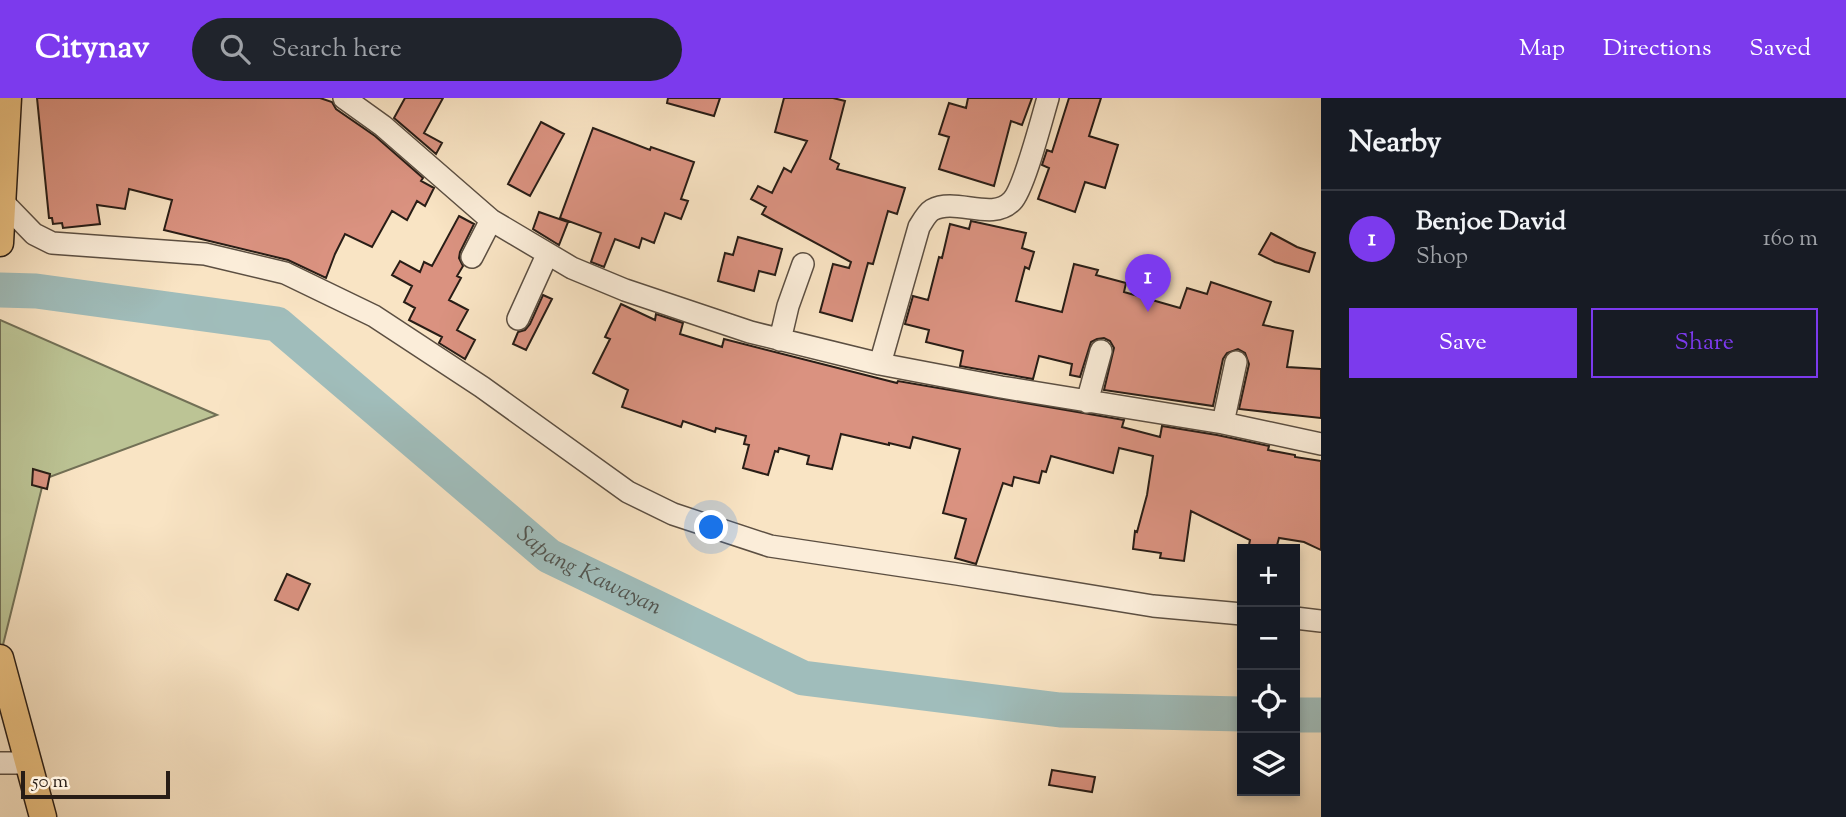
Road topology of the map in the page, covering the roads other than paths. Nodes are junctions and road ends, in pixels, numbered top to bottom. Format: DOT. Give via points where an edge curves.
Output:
graph roads {
  1 [pos="8,98"];
  2 [pos="344,98"];
  3 [pos="1048,98"];
  4 [pos="1,214"];
  5 [pos="491,220"];
  6 [pos="0,243"];
  7 [pos="547,255"];
  8 [pos="472,257"];
  9 [pos="803,264"];
  10 [pos="518,319"];
  11 [pos="780,341"];
  12 [pos="1101,351"];
  13 [pos="1236,362"];
  14 [pos="880,364"];
  15 [pos="1087,402"];
  16 [pos="1223,424"];
  17 [pos="1321,444"];
  18 [pos="1237,614"];
  19 [pos="1300,619"];
  20 [pos="1321,621"];
  21 [pos="0,658"];
  22 [pos="0,763"];
  23 [pos="29,763"];
  24 [pos="43,817"];
  1 -- 4 [label="main road"];
  2 -- 5 [label="street"];
  3 -- 14 [label="street" via="1021,187 1012,202 994,210 947,206 931,210 919,226"];
  4 -- 6 [label="main road"];
  4 -- 18 [label="street" via="51,243 205,254 285,273 374,316 628,492 685,518 770,546 1153,606"];
  5 -- 7 [label="street"];
  5 -- 8 [label="street"];
  7 -- 10 [label="street"];
  7 -- 11 [label="street" via="625,290"];
  9 -- 11 [label="street"];
  11 -- 14 [label="street"];
  12 -- 15 [label="street"];
  13 -- 16 [label="street"];
  14 -- 15 [label="street"];
  15 -- 16 [label="street"];
  16 -- 17 [label="street"];
  19 -- 20 [label="street"];
  21 -- 23 [label="main road"];
  22 -- 23 [label="street"];
  23 -- 24 [label="main road"];
}
